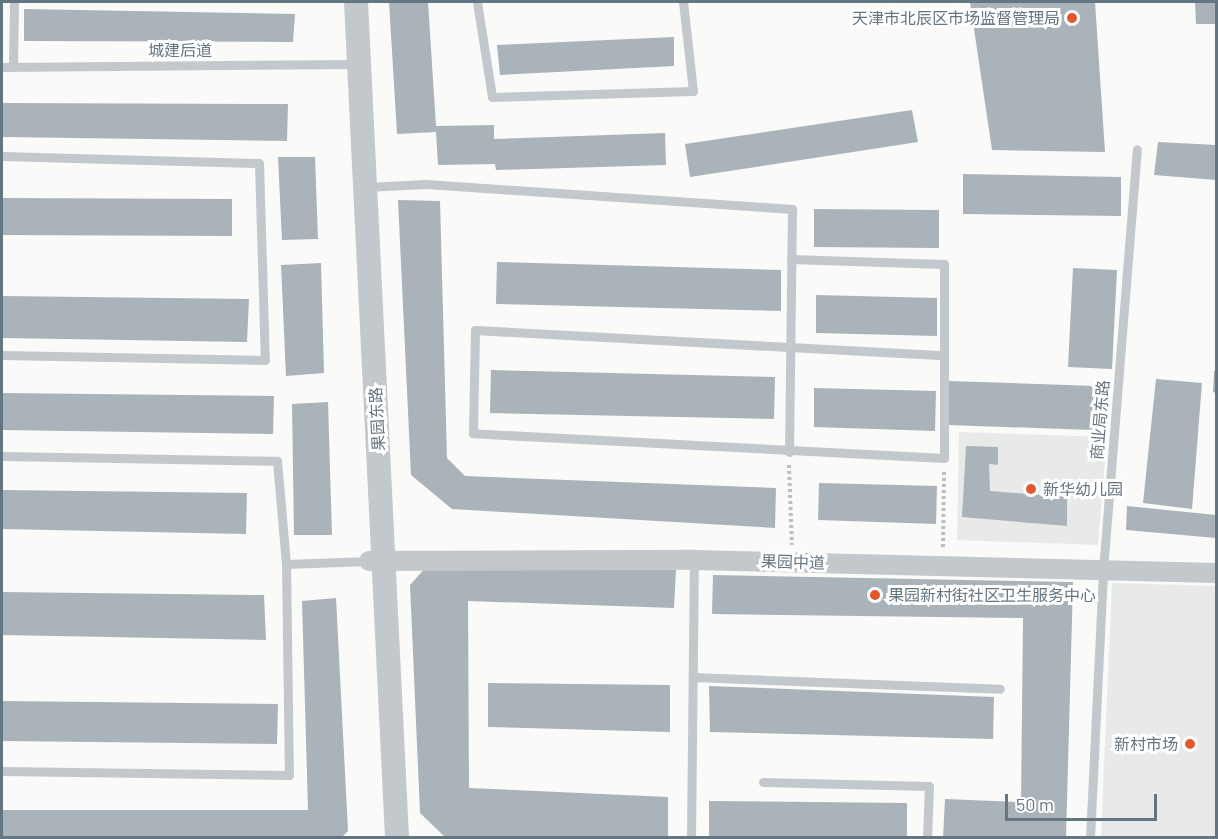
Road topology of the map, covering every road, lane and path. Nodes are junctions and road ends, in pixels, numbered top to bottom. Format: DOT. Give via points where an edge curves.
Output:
graph roads {
  1 [pos="14,2"];
  2 [pos="344,2"];
  3 [pos="356,2"];
  4 [pos="477,2"];
  5 [pos="682,2"];
  6 [pos="353,64"];
  7 [pos="2,67"];
  8 [pos="14,67"];
  9 [pos="1137,149"];
  10 [pos="2,156"];
  11 [pos="360,188"];
  12 [pos="791,259"];
  13 [pos="790,347"];
  14 [pos="2,355"];
  15 [pos="943,355"];
  16 [pos="789,453"];
  17 [pos="2,456"];
  18 [pos="944,458"];
  19 [pos="694,560"];
  20 [pos="377,562"];
  21 [pos="792,562"];
  22 [pos="286,564"];
  23 [pos="943,567"];
  24 [pos="1102,570"];
  25 [pos="1216,573"];
  26 [pos="693,677"];
  27 [pos="1000,689"];
  28 [pos="2,771"];
  29 [pos="763,782"];
  30 [pos="381,837"];
  31 [pos="397,837"];
  32 [pos="691,837"];
  33 [pos="927,837"];
  34 [pos="1090,837"];
  1 -- 8 [label="lane"];
  2 -- 6 [label="street, 果园东路"];
  3 -- 6 [label="street, 果园东路"];
  4 -- 5 [label="lane" via="492,97 693,91"];
  6 -- 8 [label="lane, 城建后道"];
  6 -- 11 [label="street, 果园东路"];
  7 -- 8 [label="lane, 城建后道"];
  9 -- 24 [label="lane, 商业局东路"];
  10 -- 14 [label="lane" via="259,162 265,360"];
  11 -- 12 [label="lane" via="426,184 792,209"];
  11 -- 20 [label="street, 果园东路"];
  12 -- 13 [label="lane"];
  12 -- 15 [label="lane" via="944,264"];
  13 -- 15 [label="lane"];
  13 -- 16 [label="lane"];
  13 -- 16 [label="lane" via="475,330 473,433"];
  15 -- 18 [label="lane"];
  16 -- 18 [label="lane"];
  16 -- 21 [label="path"];
  17 -- 22 [label="lane" via="277,461"];
  18 -- 23 [label="path"];
  19 -- 20 [label="street, 果园中道"];
  19 -- 21 [label="street, 果园中道"];
  19 -- 26 [label="lane"];
  20 -- 22 [label="lane"];
  20 -- 30 [label="street, 果园东路"];
  20 -- 31 [label="street, 果园东路"];
  21 -- 23 [label="street, 果园中道"];
  22 -- 28 [label="lane" via="289,775"];
  23 -- 24 [label="street, 果园中道"];
  24 -- 25 [label="street, 果园中道"];
  24 -- 34 [label="lane, 商业局东路"];
  26 -- 27 [label="lane"];
  26 -- 32 [label="lane"];
  29 -- 33 [label="lane" via="929,786"];
}
